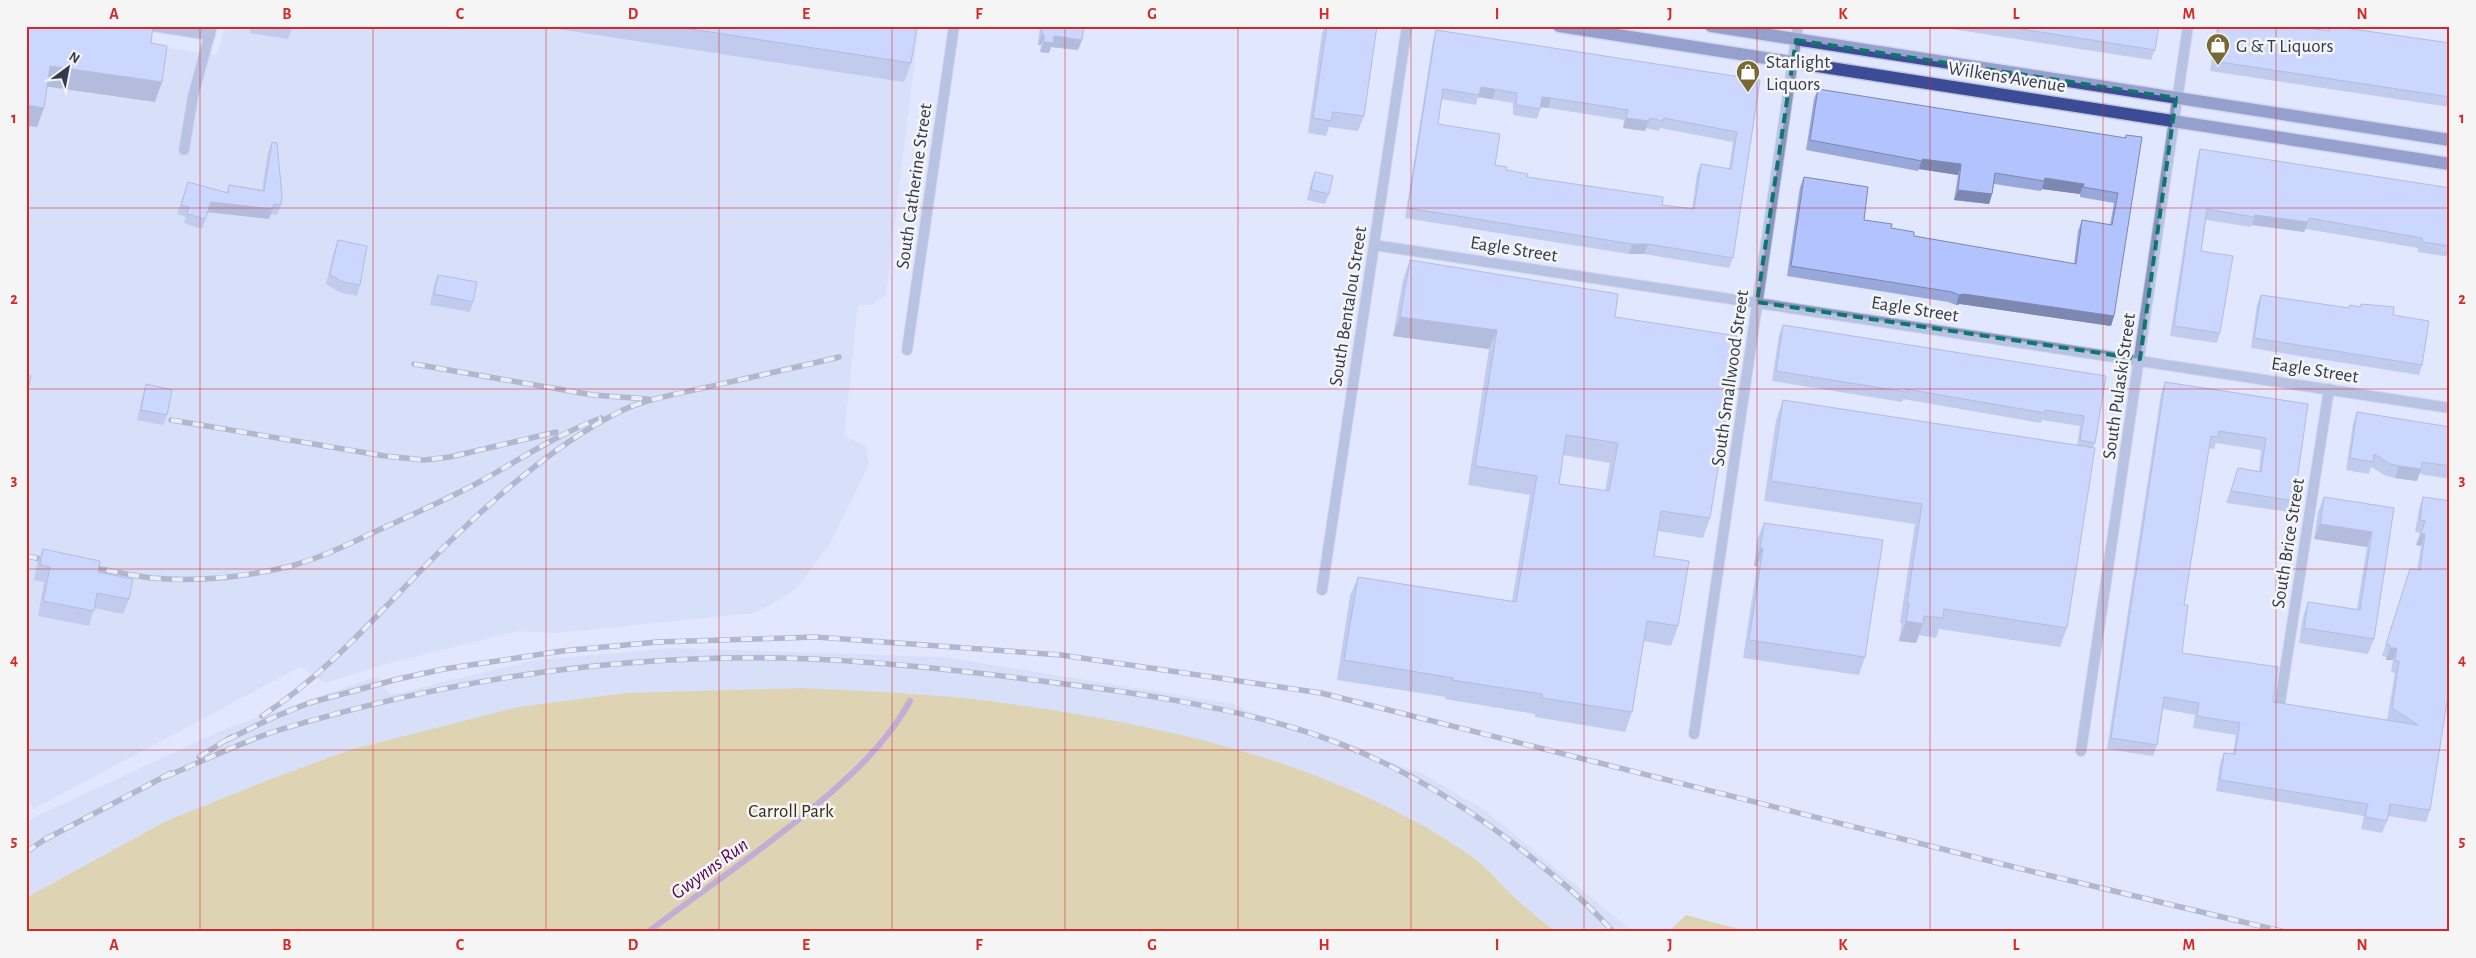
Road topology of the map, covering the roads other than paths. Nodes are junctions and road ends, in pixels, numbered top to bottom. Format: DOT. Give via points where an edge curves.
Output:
graph roads {
  1 [pos="152,26"];
  2 [pos="954,26"];
  3 [pos="1407,26"];
  4 [pos="1559,26"];
  5 [pos="1711,26"];
  6 [pos="1798,26"];
  7 [pos="2188,26"];
  8 [pos="211,31"];
  9 [pos="1796,40"];
  10 [pos="1792,62"];
  11 [pos="2176,98"];
  12 [pos="2174,121"];
  13 [pos="2450,140"];
  14 [pos="184,150"];
  15 [pos="2450,164"];
  16 [pos="1374,245"];
  17 [pos="1757,302"];
  18 [pos="907,350"];
  19 [pos="2140,359"];
  20 [pos="2329,389"];
  21 [pos="2450,408"];
  22 [pos="1322,590"];
  23 [pos="2280,702"];
  24 [pos="1694,734"];
  25 [pos="2080,751"];
  1 -- 8 [label="street"];
  2 -- 18 [label="street, South Catherine Street"];
  3 -- 16 [label="street, South Bentalou Street"];
  4 -- 10 [label="main road, Wilkens Avenue"];
  5 -- 9 [label="main road, Wilkens Avenue"];
  6 -- 9 [label="street, South Smallwood Street"];
  7 -- 11 [label="street, South Pulaski Street"];
  8 -- 14 [label="street" via="193,96"];
  9 -- 10 [label="street, South Smallwood Street"];
  9 -- 11 [label="main road, Wilkens Avenue"];
  10 -- 12 [label="main road, Wilkens Avenue"];
  10 -- 17 [label="street, South Smallwood Street"];
  11 -- 12 [label="street, South Pulaski Street"];
  11 -- 13 [label="main road, Wilkens Avenue"];
  12 -- 15 [label="main road, Wilkens Avenue"];
  12 -- 19 [label="street, South Pulaski Street"];
  16 -- 17 [label="street, Eagle Street"];
  16 -- 22 [label="street, South Bentalou Street"];
  17 -- 19 [label="street, Eagle Street"];
  17 -- 24 [label="street, South Smallwood Street"];
  19 -- 20 [label="street, Eagle Street"];
  19 -- 25 [label="street, South Pulaski Street"];
  20 -- 21 [label="street, Eagle Street"];
  20 -- 23 [label="street, South Brice Street"];
}
